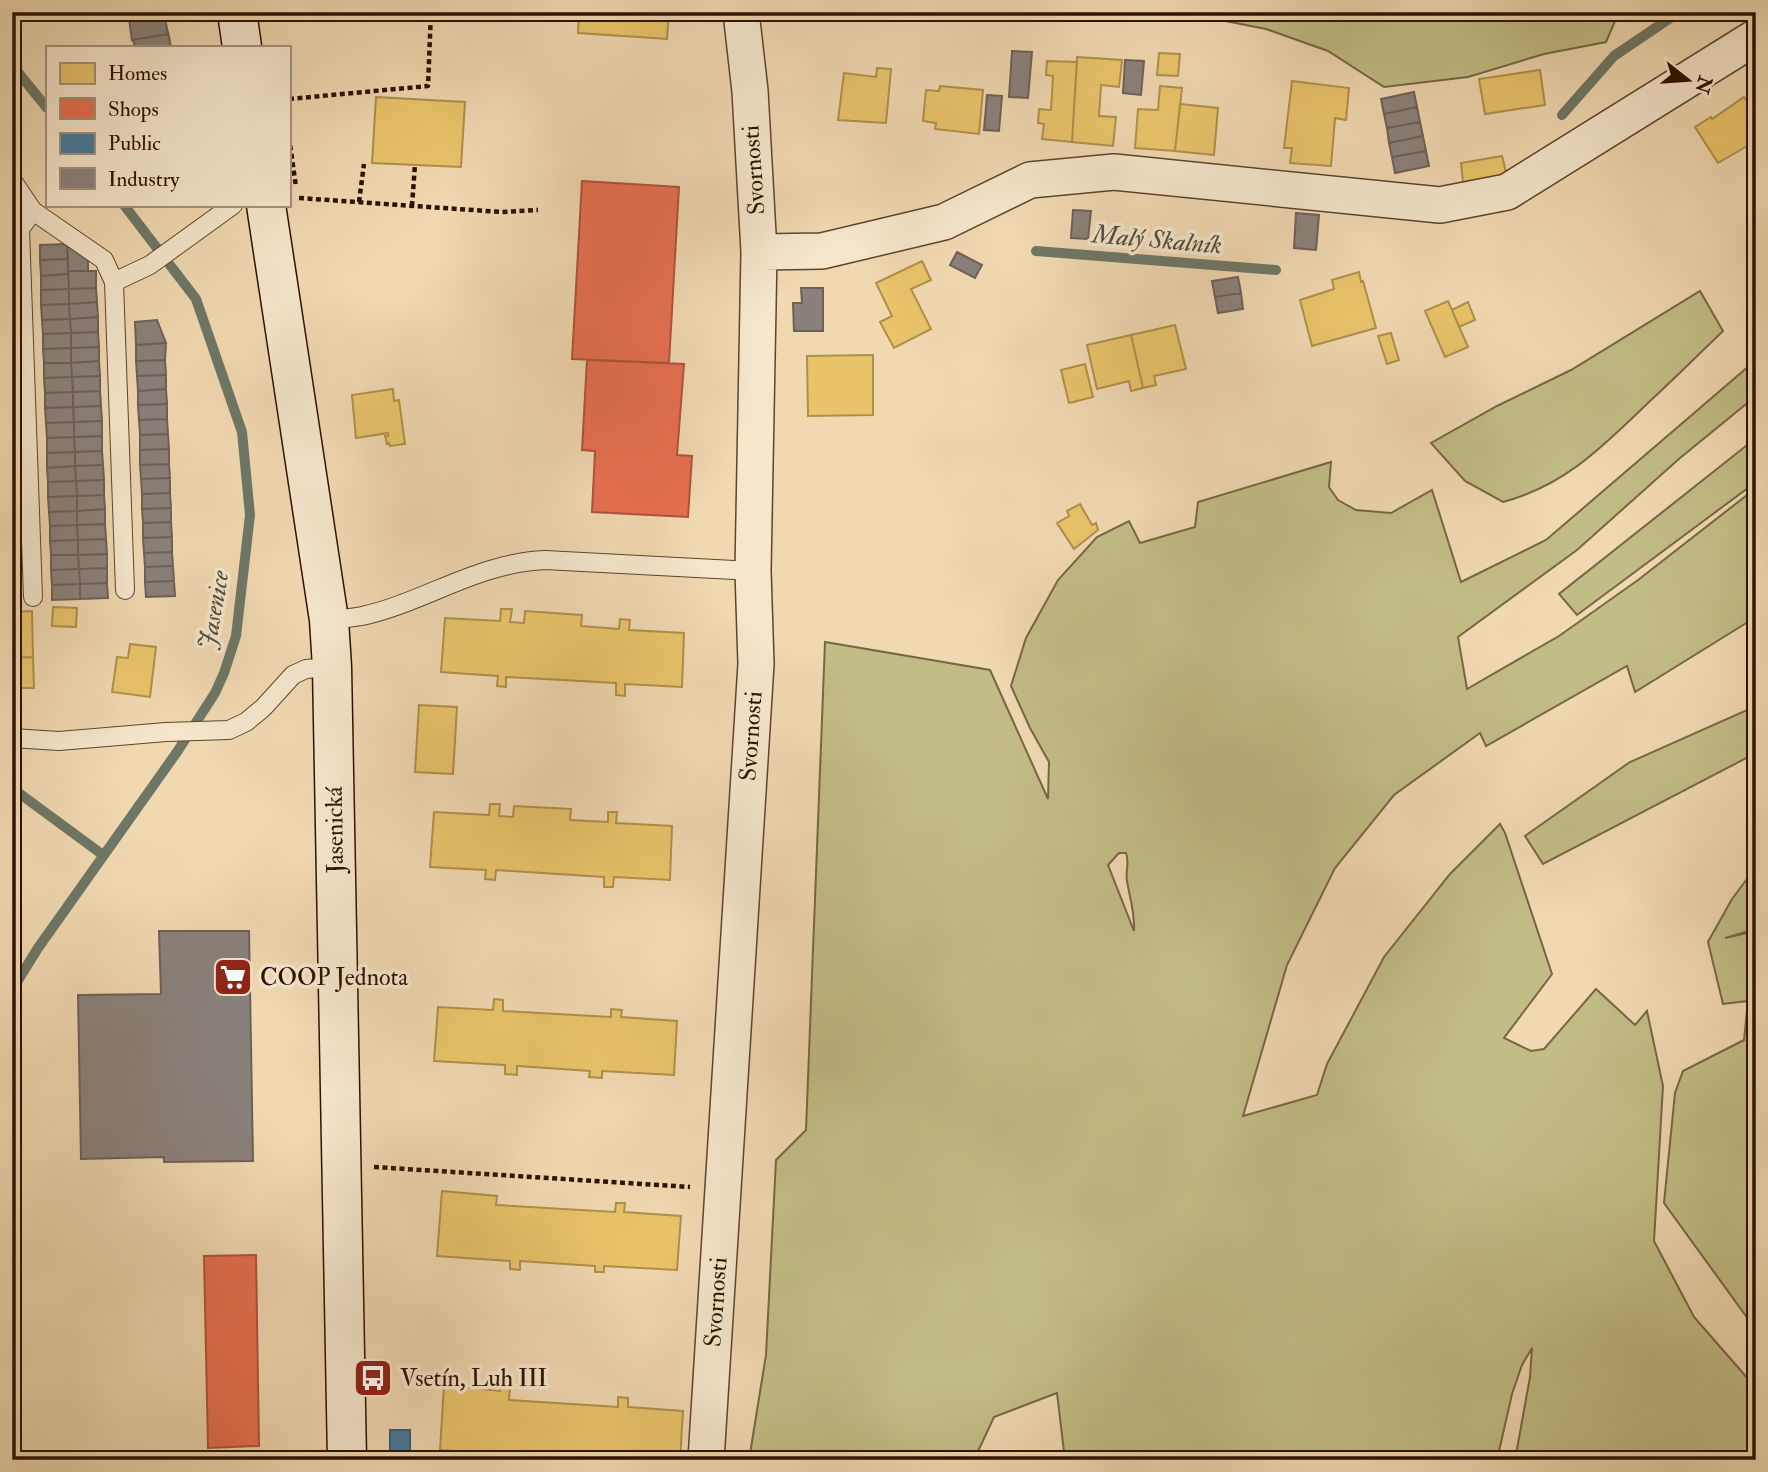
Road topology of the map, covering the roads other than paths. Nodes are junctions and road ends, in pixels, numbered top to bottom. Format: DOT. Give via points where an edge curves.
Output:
graph roads {
  1 [pos="237,12"];
  2 [pos="741,12"];
  3 [pos="1756,37"];
  4 [pos="242,46"];
  5 [pos="12,180"];
  6 [pos="232,206"];
  7 [pos="282,206"];
  8 [pos="33,211"];
  9 [pos="759,252"];
  10 [pos="114,282"];
  11 [pos="753,570"];
  12 [pos="125,590"];
  13 [pos="33,597"];
  14 [pos="329,620"];
  15 [pos="332,667"];
  16 [pos="12,738"];
  17 [pos="347,1460"];
  18 [pos="706,1460"];
  1 -- 4 [label="street"];
  2 -- 9 [label="street, Svornosti"];
  3 -- 9 [label="street" via="1507,192 1440,205 1114,172 1030,180 944,222 822,251"];
  5 -- 8 [label="lane"];
  6 -- 10 [label="lane" via="150,265"];
  7 -- 14 [label="street, Jasenická"];
  8 -- 10 [label="lane" via="104,260"];
  8 -- 13 [label="lane" via="20,229"];
  9 -- 11 [label="street, Svornosti"];
  10 -- 12 [label="lane"];
  11 -- 14 [label="lane" via="524,561 370,614"];
  11 -- 18 [label="street, Svornosti" via="756,664"];
  14 -- 15 [label="street, Jasenická"];
  15 -- 16 [label="lane" via="293,675 263,708 229,730 59,741"];
  15 -- 17 [label="street, Jasenická"];
}
